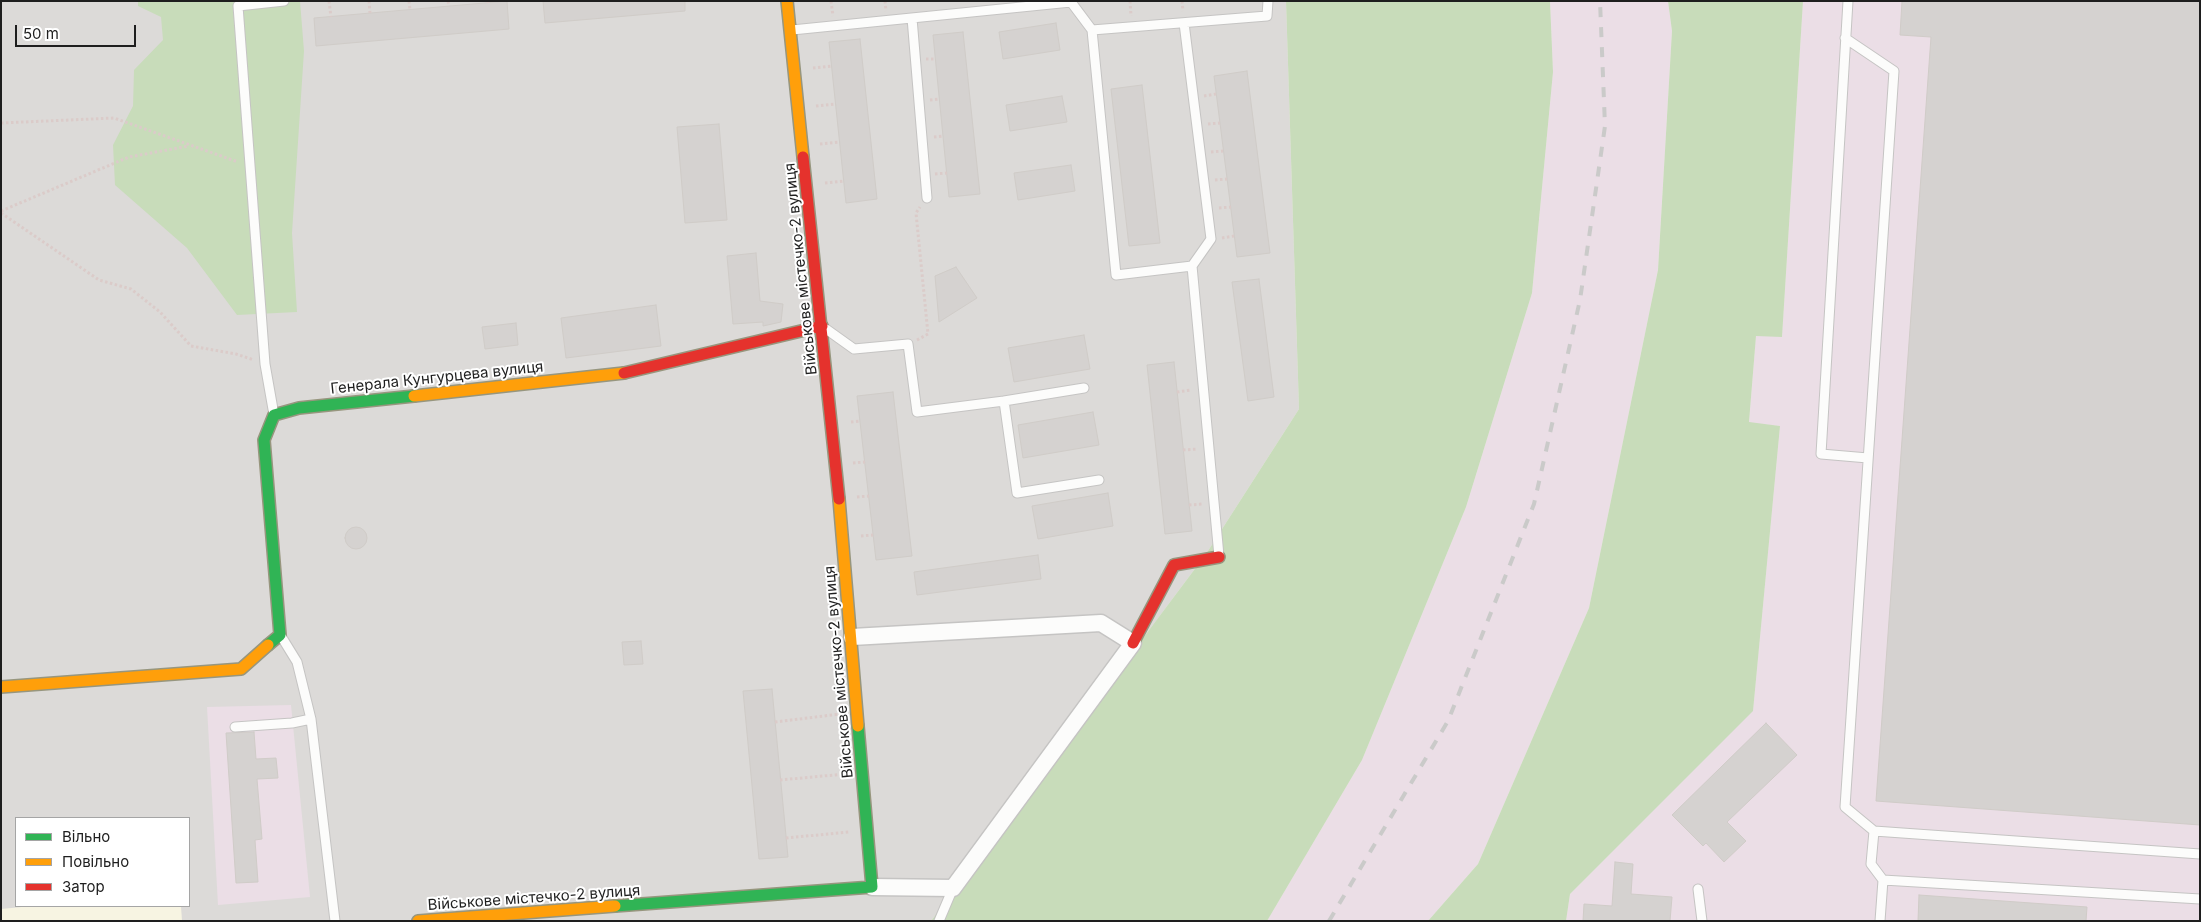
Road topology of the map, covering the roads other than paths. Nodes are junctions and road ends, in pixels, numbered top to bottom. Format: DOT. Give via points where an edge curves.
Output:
graph roads {
  1 [pos="284,1"];
  2 [pos="787,1"];
  3 [pos="1268,1"];
  4 [pos="1848,1"];
  5 [pos="912,18"];
  6 [pos="1184,23"];
  7 [pos="790,30"];
  8 [pos="1092,30"];
  9 [pos="1846,38"];
  10 [pos="927,198"];
  11 [pos="1192,266"];
  12 [pos="822,326"];
  13 [pos="1084,388"];
  14 [pos="1004,401"];
  15 [pos="274,415"];
  16 [pos="1868,458"];
  17 [pos="1099,480"];
  18 [pos="1219,557"];
  19 [pos="280,635"];
  20 [pos="852,637"];
  21 [pos="1133,643"];
  22 [pos="1,686"];
  23 [pos="311,719"];
  24 [pos="235,727"];
  25 [pos="1874,831"];
  26 [pos="2200,854"];
  27 [pos="1883,880"];
  28 [pos="872,887"];
  29 [pos="954,888"];
  30 [pos="1698,889"];
  31 [pos="2200,899"];
  32 [pos="570,916"];
  33 [pos="336,921"];
  34 [pos="418,921"];
  35 [pos="939,921"];
  36 [pos="1702,921"];
  37 [pos="1880,921"];
  1 -- 15 [label="lane" via="238,6 265,364"];
  2 -- 7 [label="street, Військове містечко-2 вулиця"];
  3 -- 6 [label="lane" via="1267,16"];
  4 -- 9 [label="lane"];
  5 -- 7 [label="lane"];
  5 -- 8 [label="lane" via="1071,2"];
  5 -- 10 [label="lane"];
  6 -- 8 [label="lane"];
  6 -- 11 [label="lane" via="1210,239"];
  7 -- 12 [label="street, Військове містечко-2 вулиця"];
  8 -- 11 [label="lane" via="1116,275"];
  9 -- 16 [label="lane" via="1894,70"];
  9 -- 16 [label="lane" via="1820,454"];
  11 -- 18 [label="lane"];
  12 -- 14 [label="lane" via="854,348 908,344 917,412"];
  12 -- 15 [label="street, Генерала Кунгурцева вулиця" via="628,373 299,408"];
  12 -- 20 [label="street, Військове містечко-2 вулиця"];
  13 -- 14 [label="lane"];
  14 -- 17 [label="lane" via="1017,493"];
  15 -- 19 [label="street" via="264,440"];
  16 -- 25 [label="lane" via="1844,807"];
  18 -- 21 [label="street" via="1174,565"];
  19 -- 22 [label="street" via="241,669"];
  19 -- 23 [label="lane" via="297,662"];
  20 -- 21 [label="street" via="1101,623"];
  20 -- 28 [label="street, Військове містечко-2 вулиця"];
  21 -- 29 [label="street"];
  23 -- 24 [label="lane"];
  23 -- 33 [label="lane"];
  25 -- 26 [label="lane"];
  25 -- 27 [label="lane" via="1871,864"];
  27 -- 31 [label="lane"];
  27 -- 37 [label="lane"];
  28 -- 29 [label="street"];
  28 -- 32 [label="street, Військове містечко-2 вулиця"];
  29 -- 35 [label="lane"];
  30 -- 36 [label="lane"];
  32 -- 34 [label="street, Військове містечко-2 вулиця"];
}
